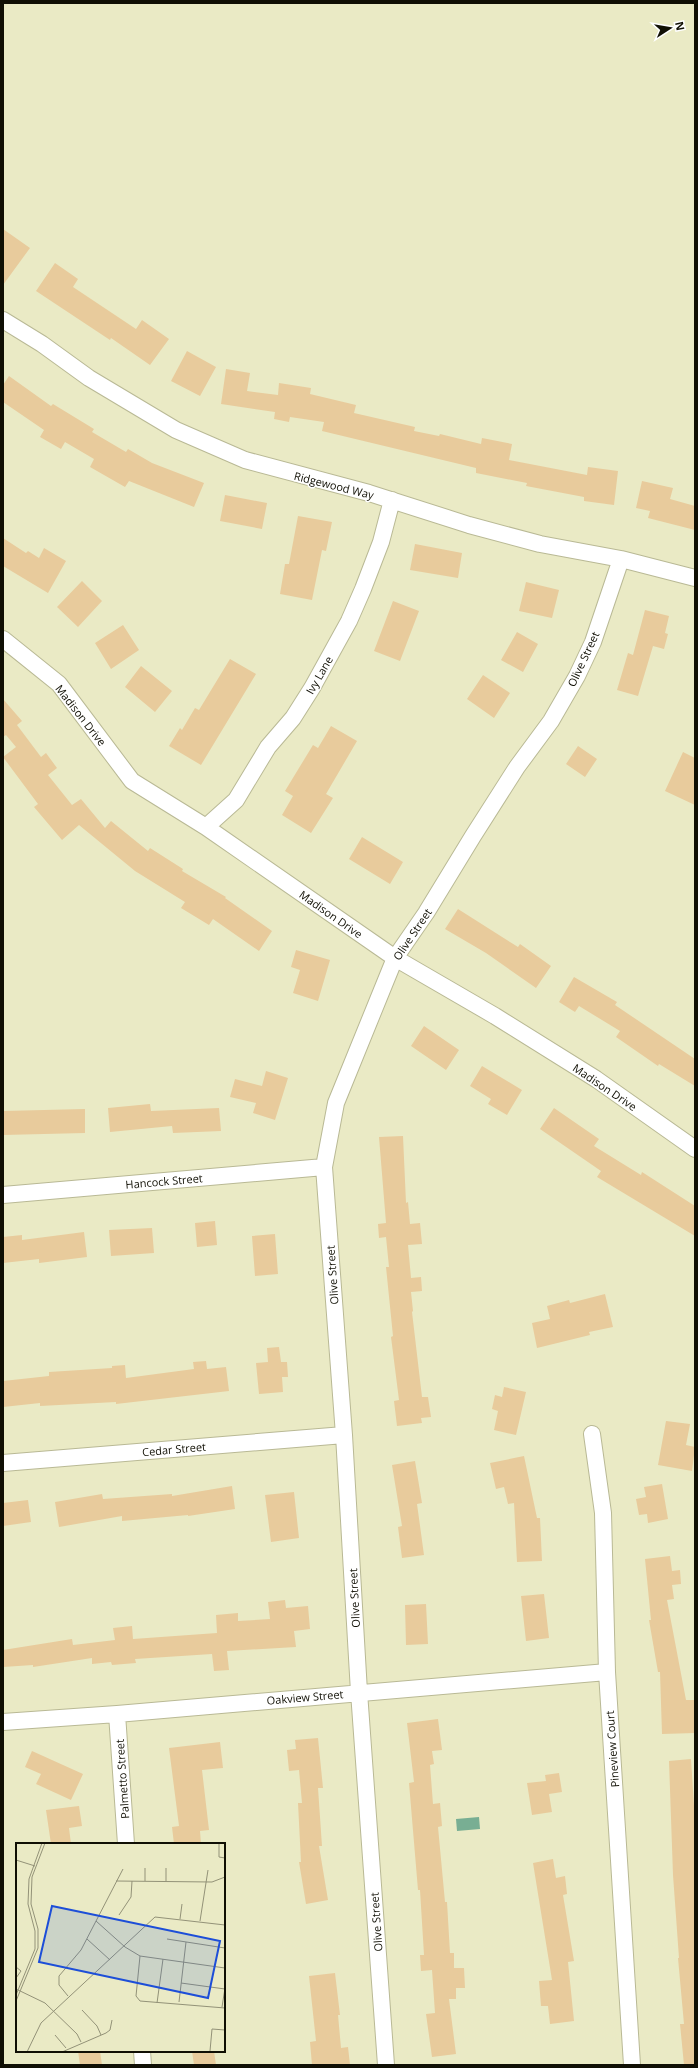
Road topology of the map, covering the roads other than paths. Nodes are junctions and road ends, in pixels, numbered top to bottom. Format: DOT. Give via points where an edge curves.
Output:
graph roads {
  1 [pos="3,320"];
  2 [pos="392,500"];
  3 [pos="621,559"];
  4 [pos="695,578"];
  5 [pos="3,639"];
  6 [pos="206,827"];
  7 [pos="395,958"];
  8 [pos="695,1149"];
  9 [pos="324,1167"];
  10 [pos="3,1195"];
  11 [pos="592,1434"];
  12 [pos="344,1435"];
  13 [pos="3,1464"];
  14 [pos="607,1672"];
  15 [pos="359,1692"];
  16 [pos="117,1714"];
  17 [pos="3,1722"];
  18 [pos="126,1843"];
  19 [pos="142,2052"];
  20 [pos="143,2065"];
  21 [pos="386,2065"];
  22 [pos="632,2065"];
  1 -- 2 [label="street, Ridgewood Way" via="89,378 176,430 245,460"];
  2 -- 3 [label="street, Ridgewood Way" via="469,525 540,544"];
  2 -- 6 [label="street, Ivy Lane" via="381,542 363,589 349,621 312,688 293,718 268,747 236,800"];
  3 -- 4 [label="street, Ridgewood Way"];
  3 -- 7 [label="street, Olive Street" via="593,642 577,676 551,721 517,767"];
  5 -- 6 [label="street, Madison Drive" via="59,684 132,781"];
  6 -- 7 [label="street, Madison Drive"];
  7 -- 8 [label="street, Madison Drive" via="596,1079"];
  7 -- 9 [label="street, Olive Street" via="336,1102"];
  9 -- 10 [label="street, Hancock Street"];
  9 -- 12 [label="street, Olive Street"];
  11 -- 14 [label="street, Pineview Court" via="603,1513"];
  12 -- 13 [label="street, Cedar Street"];
  12 -- 15 [label="street, Olive Street"];
  14 -- 15 [label="street, Oakview Street"];
  14 -- 22 [label="street, Pineview Court"];
  15 -- 16 [label="street, Oakview Street"];
  15 -- 21 [label="street, Olive Street"];
  16 -- 17 [label="street, Oakview Street"];
  16 -- 18 [label="street, Palmetto Street"];
  19 -- 20 [label="street"];
}
